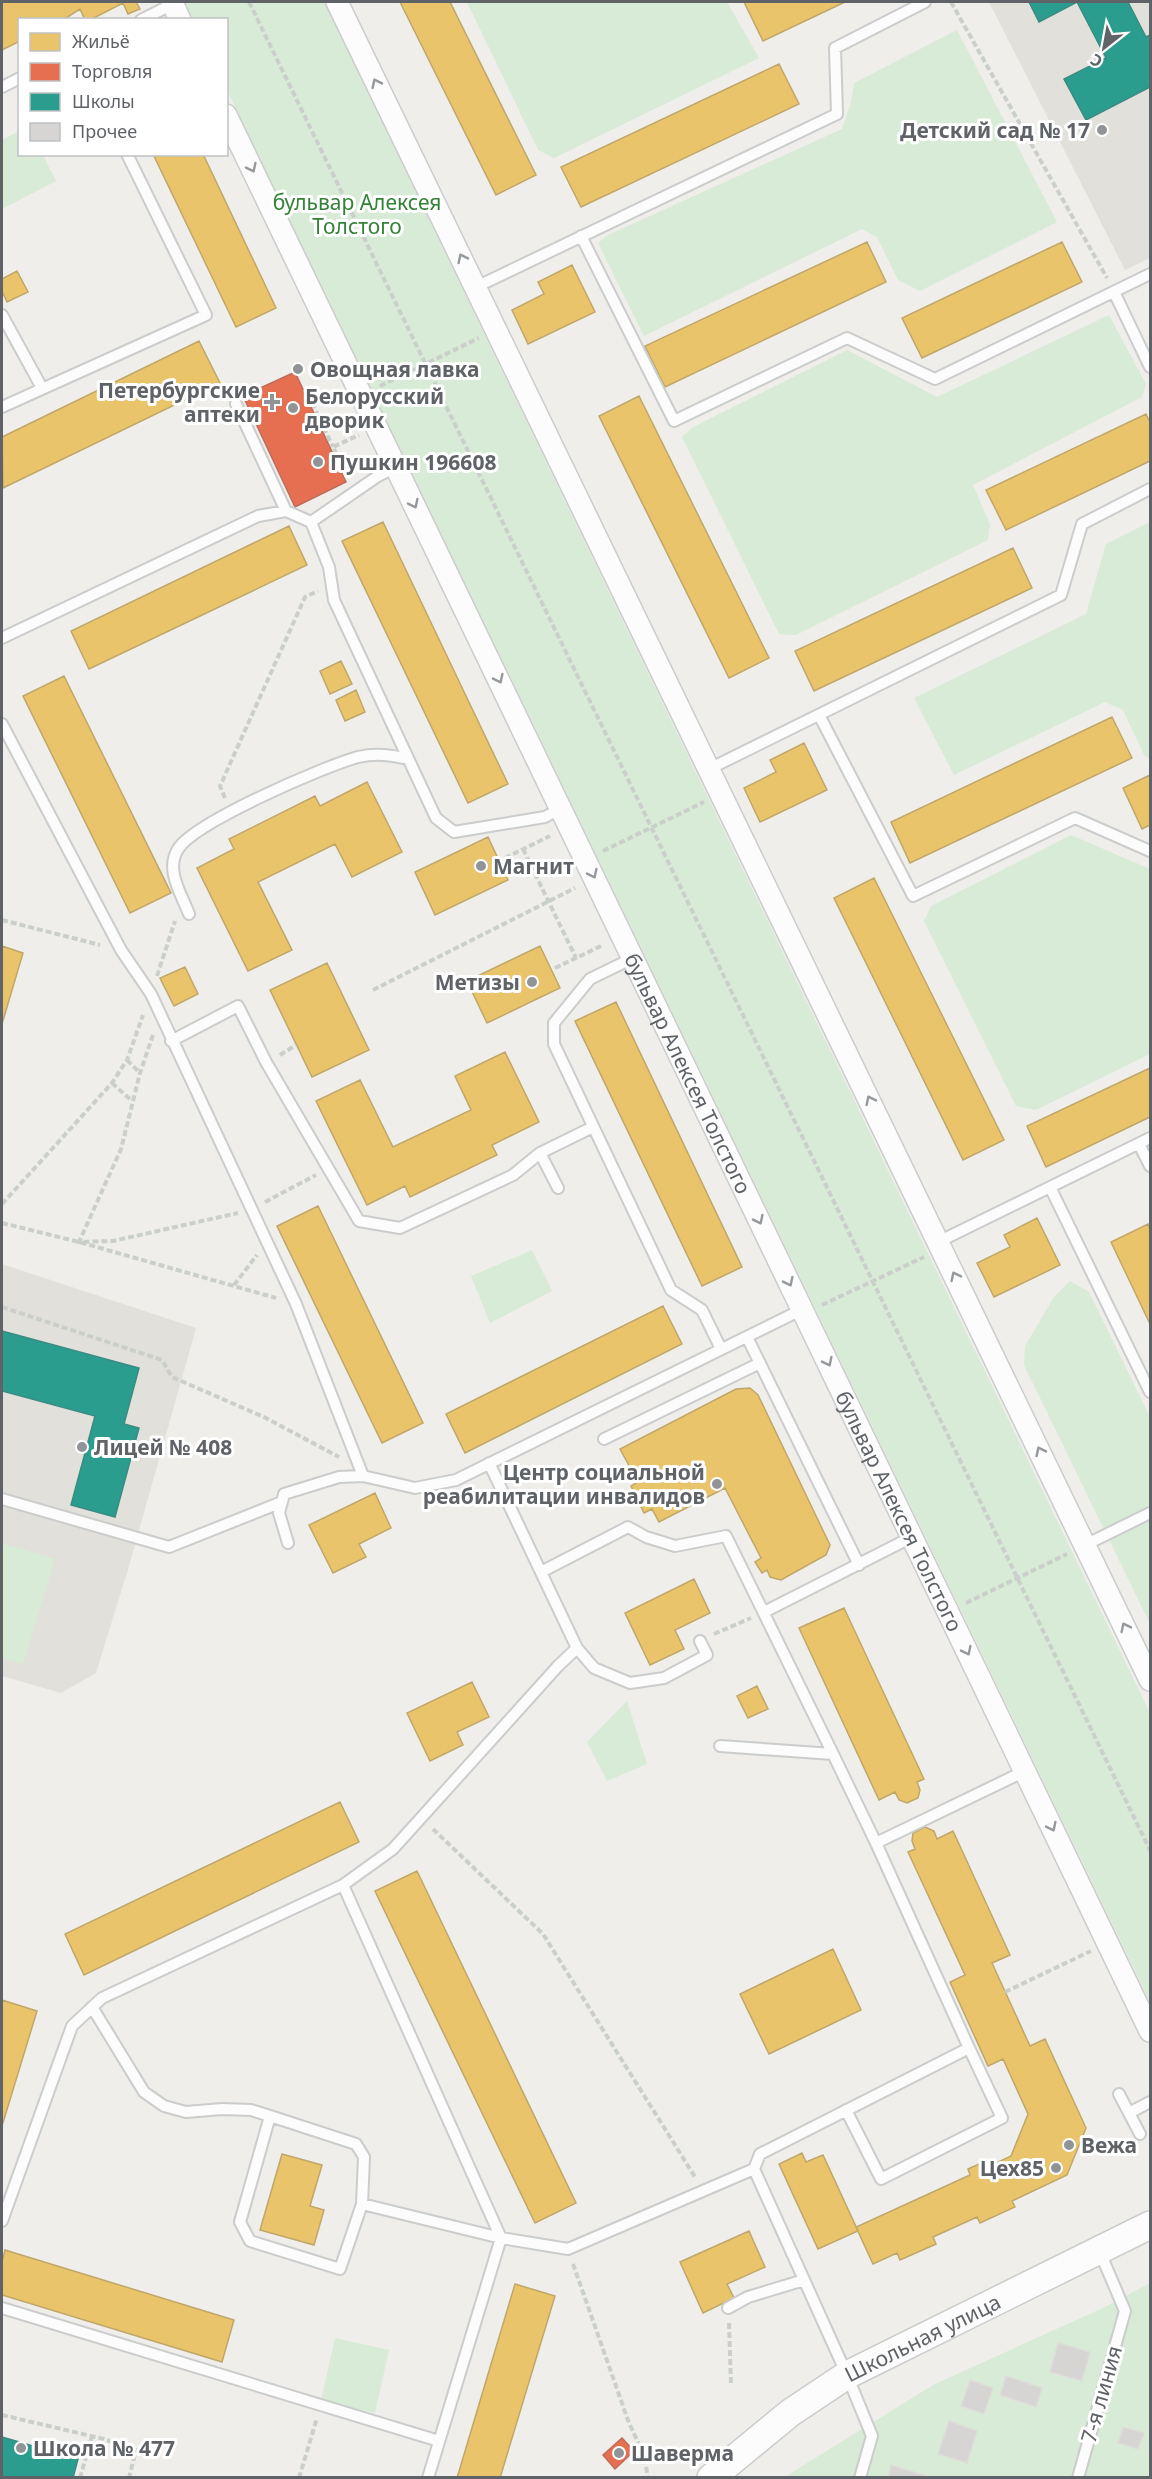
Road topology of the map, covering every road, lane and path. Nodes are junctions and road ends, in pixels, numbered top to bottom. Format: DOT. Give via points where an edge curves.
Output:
graph roads {
  1 [pos="249,2"];
  2 [pos="337,2"];
  3 [pos="925,2"];
  4 [pos="951,2"];
  5 [pos="175,8"];
  6 [pos="147,18"];
  7 [pos="18,79"];
  8 [pos="2,87"];
  9 [pos="228,119"];
  10 [pos="128,156"];
  11 [pos="581,236"];
  12 [pos="1150,274"];
  13 [pos="476,287"];
  14 [pos="1114,292"];
  15 [pos="2,315"];
  16 [pos="496,330"];
  17 [pos="426,364"];
  18 [pos="1150,367"];
  19 [pos="42,388"];
  20 [pos="337,391"];
  21 [pos="304,392"];
  22 [pos="361,394"];
  23 [pos="312,403"];
  24 [pos="236,404"];
  25 [pos="2,407"];
  26 [pos="358,435"];
  27 [pos="333,447"];
  28 [pos="337,462"];
  29 [pos="396,467"];
  30 [pos="1150,489"];
  31 [pos="286,511"];
  32 [pos="311,522"];
  33 [pos="322,589"];
  34 [pos="2,638"];
  35 [pos="819,715"];
  36 [pos="2,724"];
  37 [pos="408,759"];
  38 [pos="709,769"];
  39 [pos="220,786"];
  40 [pos="721,793"];
  41 [pos="561,808"];
  42 [pos="652,828"];
  43 [pos="554,835"];
  44 [pos="523,849"];
  45 [pos="1150,851"];
  46 [pos="505,858"];
  47 [pos="585,859"];
  48 [pos="579,887"];
  49 [pos="182,897"];
  50 [pos="548,902"];
  51 [pos="189,914"];
  52 [pos="2,920"];
  53 [pos="606,943"];
  54 [pos="121,950"];
  55 [pos="576,958"];
  56 [pos="633,958"];
  57 [pos="555,968"];
  58 [pos="373,990"];
  59 [pos="151,994"];
  60 [pos="160,1015"];
  61 [pos="171,1041"];
  62 [pos="127,1060"];
  63 [pos="140,1072"];
  64 [pos="112,1083"];
  65 [pos="132,1101"];
  66 [pos="594,1127"];
  67 [pos="1150,1138"];
  68 [pos="1139,1144"];
  69 [pos="540,1153"];
  70 [pos="1150,1166"];
  71 [pos="328,1169"];
  72 [pos="1050,1187"];
  73 [pos="558,1188"];
  74 [pos="2,1204"];
  75 [pos="250,1210"];
  76 [pos="2,1223"];
  77 [pos="79,1242"];
  78 [pos="266,1244"];
  79 [pos="933,1248"];
  80 [pos="873,1281"];
  81 [pos="234,1285"];
  82 [pos="810,1303"];
  83 [pos="297,1304"];
  84 [pos="2,1307"];
  85 [pos="747,1337"];
  86 [pos="721,1350"];
  87 [pos="760,1363"];
  88 [pos="1150,1392"];
  89 [pos="604,1439"];
  90 [pos="489,1463"];
  91 [pos="361,1472"];
  92 [pos="2,1499"];
  93 [pos="282,1502"];
  94 [pos="1150,1513"];
  95 [pos="912,1537"];
  96 [pos="288,1543"];
  97 [pos="1085,1545"];
  98 [pos="859,1564"];
  99 [pos="541,1572"];
  100 [pos="1018,1578"];
  101 [pos="764,1612"];
  102 [pos="948,1612"];
  103 [pos="700,1641"];
  104 [pos="578,1648"];
  105 [pos="1150,1680"];
  106 [pos="720,1746"];
  107 [pos="833,1754"];
  108 [pos="1025,1771"];
  109 [pos="421,1818"];
  110 [pos="876,1844"];
  111 [pos="1150,1850"];
  112 [pos="343,1885"];
  113 [pos="1097,1949"];
  114 [pos="1005,1992"];
  115 [pos="92,2007"];
  116 [pos="1150,2031"];
  117 [pos="969,2048"];
  118 [pos="1119,2094"];
  119 [pos="1150,2102"];
  120 [pos="846,2110"];
  121 [pos="1129,2113"];
  122 [pos="270,2116"];
  123 [pos="1140,2134"];
  124 [pos="754,2169"];
  125 [pos="703,2191"];
  126 [pos="362,2204"];
  127 [pos="2,2221"];
  128 [pos="1150,2224"];
  129 [pos="501,2238"];
  130 [pos="568,2249"];
  131 [pos="1099,2250"];
  132 [pos="804,2280"];
  133 [pos="2,2308"];
  134 [pos="728,2308"];
  135 [pos="847,2375"];
  136 [pos="731,2385"];
  137 [pos="320,2405"];
  138 [pos="2,2415"];
  139 [pos="92,2436"];
  140 [pos="439,2441"];
  141 [pos="80,2478"];
  142 [pos="129,2478"];
  143 [pos="299,2478"];
  144 [pos="428,2478"];
  145 [pos="648,2478"];
  146 [pos="711,2478"];
  147 [pos="860,2478"];
  148 [pos="1078,2478"];
  1 -- 17 [label="path"];
  13 -- 2 [label="street, one-way"];
  3 -- 11 [label="lane" via="835,48 837,114"];
  4 -- 14 [label="path"];
  5 -- 6 [label="lane"];
  7 -- 8 [label="lane"];
  9 -- 22 [label="street, бульвар Алексея Толстого, one-way"];
  10 -- 19 [label="lane" via="207,315"];
  11 -- 13 [label="lane"];
  11 -- 14 [label="lane" via="674,421 847,338 935,379"];
  12 -- 14 [label="lane"];
  13 -- 16 [label="street"];
  14 -- 18 [label="lane"];
  15 -- 19 [label="lane"];
  16 -- 17 [label="path"];
  16 -- 38 [label="street"];
  17 -- 22 [label="path"];
  17 -- 42 [label="path"];
  19 -- 25 [label="lane"];
  20 -- 23 [label="path"];
  21 -- 23 [label="path" via="307,390"];
  22 -- 29 [label="street, бульвар Алексея Толстого"];
  23 -- 27 [label="path"];
  24 -- 31 [label="lane"];
  26 -- 27 [label="path"];
  27 -- 28 [label="path"];
  29 -- 32 [label="lane"];
  29 -- 41 [label="street, бульвар Алексея Толстого, one-way"];
  30 -- 35 [label="lane" via="1082,524 1061,595"];
  31 -- 32 [label="lane"];
  31 -- 34 [label="lane" via="258,516"];
  32 -- 37 [label="lane" via="329,567 334,600"];
  33 -- 39 [label="path" via="305,597"];
  35 -- 38 [label="lane"];
  35 -- 45 [label="lane" via="914,896 1075,818"];
  36 -- 54 [label="lane"];
  37 -- 41 [label="lane" via="436,818 454,832 545,817"];
  37 -- 49 [label="lane" via="380,753 357,757 270,792 191,835 178,849 172,870"];
  38 -- 40 [label="street"];
  40 -- 42 [label="path"];
  79 -- 40 [label="street, one-way"];
  41 -- 47 [label="street, бульвар Алексея Толстого"];
  42 -- 47 [label="path"];
  42 -- 80 [label="path"];
  43 -- 44 [label="path"];
  44 -- 46 [label="path"];
  44 -- 50 [label="path"];
  47 -- 56 [label="street, бульвар Алексея Толстого, one-way"];
  48 -- 50 [label="path"];
  49 -- 51 [label="lane"];
  49 -- 59 [label="path"];
  50 -- 55 [label="path"];
  50 -- 58 [label="path"];
  52 -- 54 [label="path"];
  53 -- 55 [label="path"];
  54 -- 59 [label="lane"];
  55 -- 57 [label="path"];
  56 -- 66 [label="lane" via="590,979 554,1023 554,1044"];
  56 -- 82 [label="street, бульвар Алексея Толстого, one-way"];
  59 -- 60 [label="lane"];
  59 -- 62 [label="path"];
  60 -- 61 [label="lane"];
  60 -- 63 [label="path"];
  61 -- 71 [label="lane" via="238,1006"];
  61 -- 75 [label="lane"];
  62 -- 63 [label="path"];
  62 -- 64 [label="path"];
  63 -- 65 [label="path"];
  64 -- 65 [label="path"];
  64 -- 74 [label="path"];
  65 -- 77 [label="path" via="121,1149"];
  66 -- 69 [label="lane"];
  66 -- 86 [label="lane" via="670,1290 702,1310"];
  67 -- 68 [label="lane"];
  68 -- 70 [label="lane"];
  68 -- 72 [label="lane"];
  69 -- 71 [label="lane" via="513,1175 400,1228 359,1221"];
  69 -- 73 [label="lane"];
  71 -- 75 [label="path"];
  72 -- 79 [label="lane"];
  72 -- 88 [label="lane"];
  75 -- 77 [label="path" via="113,1241"];
  75 -- 78 [label="lane"];
  76 -- 77 [label="path"];
  77 -- 81 [label="path"];
  78 -- 81 [label="path"];
  78 -- 83 [label="lane"];
  79 -- 80 [label="path"];
  97 -- 79 [label="street, one-way"];
  80 -- 82 [label="path" via="822,1305"];
  80 -- 100 [label="path"];
  81 -- 83 [label="path"];
  82 -- 85 [label="lane"];
  82 -- 95 [label="street, бульвар Алексея Толстого, one-way"];
  83 -- 91 [label="lane"];
  84 -- 91 [label="path" via="162,1360 172,1377 266,1418"];
  85 -- 86 [label="lane"];
  85 -- 87 [label="lane"];
  86 -- 90 [label="lane"];
  87 -- 89 [label="lane"];
  87 -- 98 [label="lane"];
  90 -- 91 [label="lane" via="456,1480 416,1488"];
  90 -- 99 [label="lane"];
  91 -- 93 [label="lane" via="284,1494"];
  92 -- 93 [label="lane" via="169,1547"];
  93 -- 96 [label="lane" via="279,1513"];
  94 -- 97 [label="lane"];
  95 -- 98 [label="lane"];
  95 -- 102 [label="street, бульвар Алексея Толстого"];
  97 -- 100 [label="path"];
  105 -- 97 [label="street, one-way"];
  98 -- 101 [label="lane"];
  99 -- 101 [label="lane" via="628,1527 675,1545 726,1536"];
  99 -- 104 [label="lane"];
  100 -- 102 [label="path"];
  100 -- 111 [label="path"];
  101 -- 103 [label="path"];
  101 -- 107 [label="lane"];
  102 -- 108 [label="street, бульвар Алексея Толстого, one-way"];
  103 -- 104 [label="lane" via="707,1655 664,1678 630,1683 594,1668"];
  104 -- 109 [label="lane"];
  106 -- 107 [label="lane"];
  107 -- 110 [label="lane"];
  108 -- 110 [label="lane"];
  108 -- 116 [label="street, бульвар Алексея Толстого, one-way"];
  109 -- 112 [label="lane" via="393,1849"];
  109 -- 125 [label="path" via="543,1934"];
  110 -- 117 [label="lane"];
  112 -- 115 [label="lane" via="102,1998"];
  112 -- 129 [label="lane"];
  113 -- 114 [label="path"];
  115 -- 122 [label="lane" via="144,2092 164,2106 186,2112 250,2110"];
  115 -- 127 [label="lane" via="72,2026"];
  117 -- 120 [label="lane"];
  117 -- 120 [label="lane" via="1002,2118 881,2180"];
  118 -- 121 [label="lane"];
  119 -- 121 [label="lane"];
  120 -- 124 [label="lane" via="760,2154"];
  121 -- 123 [label="lane"];
  122 -- 126 [label="lane" via="356,2144 364,2157"];
  122 -- 126 [label="lane" via="240,2222 250,2241 340,2269"];
  124 -- 125 [label="lane"];
  124 -- 132 [label="lane"];
  125 -- 130 [label="lane"];
  126 -- 129 [label="lane"];
  128 -- 131 [label="street, Школьная улица"];
  129 -- 130 [label="lane"];
  129 -- 140 [label="lane"];
  130 -- 145 [label="path" via="644,2455"];
  131 -- 135 [label="street, Школьная улица"];
  131 -- 148 [label="lane, 7-я линия" via="1125,2311"];
  132 -- 134 [label="lane" via="748,2297"];
  132 -- 135 [label="lane"];
  133 -- 137 [label="lane"];
  134 -- 136 [label="path"];
  135 -- 146 [label="street, Школьная улица" via="790,2414"];
  135 -- 147 [label="lane" via="872,2436"];
  137 -- 140 [label="lane"];
  137 -- 143 [label="path"];
  138 -- 139 [label="path"];
  139 -- 141 [label="path"];
  139 -- 142 [label="path" via="136,2450"];
  140 -- 144 [label="lane"];
}
